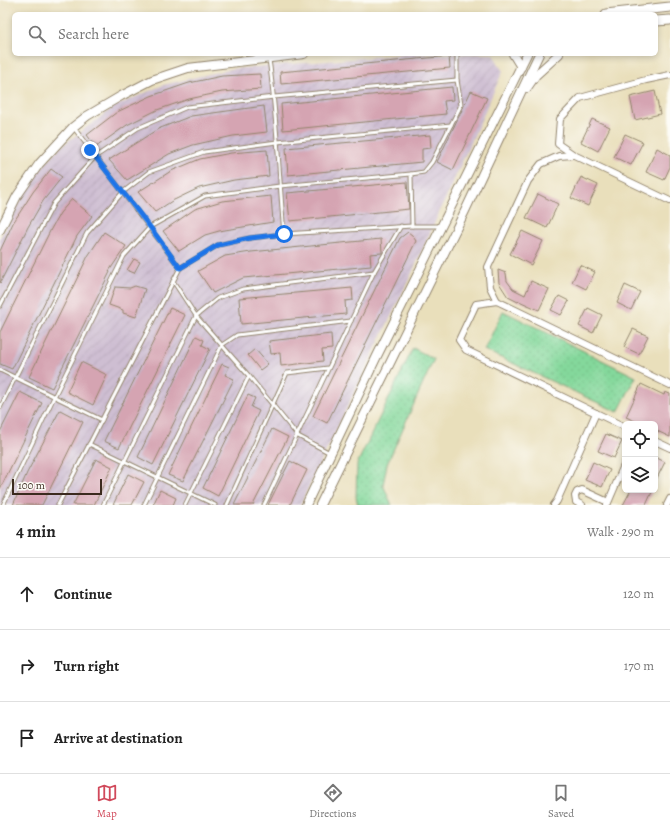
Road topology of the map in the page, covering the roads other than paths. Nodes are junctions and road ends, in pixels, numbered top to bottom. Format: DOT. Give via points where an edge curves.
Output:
graph roads {
  1 [pos="670,8"];
  2 [pos="627,12"];
  3 [pos="670,20"];
  4 [pos="658,22"];
  5 [pos="286,56"];
  6 [pos="457,56"];
  7 [pos="514,56"];
  8 [pos="526,56"];
  9 [pos="538,56"];
  10 [pos="557,56"];
  11 [pos="269,58"];
  12 [pos="521,66"];
  13 [pos="670,75"];
  14 [pos="457,80"];
  15 [pos="274,97"];
  16 [pos="511,112"];
  17 [pos="451,125"];
  18 [pos="73,127"];
  19 [pos="277,142"];
  20 [pos="574,155"];
  21 [pos="95,157"];
  22 [pos="411,174"];
  23 [pos="280,186"];
  24 [pos="123,192"];
  25 [pos="670,201"];
  26 [pos="401,226"];
  27 [pos="412,226"];
  28 [pos="441,226"];
  29 [pos="150,227"];
  30 [pos="0,230"];
  31 [pos="284,234"];
  32 [pos="180,268"];
  33 [pos="374,272"];
  34 [pos="172,281"];
  35 [pos="497,302"];
  36 [pos="0,306"];
  37 [pos="196,316"];
  38 [pos="351,321"];
  39 [pos="222,345"];
  40 [pos="328,368"];
  41 [pos="0,370"];
  42 [pos="249,376"];
  43 [pos="15,377"];
  44 [pos="670,385"];
  45 [pos="54,397"];
  46 [pos="272,405"];
  47 [pos="0,408"];
  48 [pos="596,413"];
  49 [pos="102,420"];
  50 [pos="622,426"];
  51 [pos="298,436"];
  52 [pos="658,442"];
  53 [pos="90,444"];
  54 [pos="670,448"];
  55 [pos="331,453"];
  56 [pos="124,460"];
  57 [pos="622,470"];
  58 [pos="158,477"];
  59 [pos="190,493"];
  60 [pos="670,499"];
  61 [pos="607,503"];
  62 [pos="3,505"];
  63 [pos="58,505"];
  64 [pos="103,505"];
  65 [pos="144,505"];
  66 [pos="185,505"];
  67 [pos="215,505"];
  68 [pos="227,505"];
  69 [pos="264,505"];
  70 [pos="306,505"];
  71 [pos="320,505"];
  72 [pos="554,505"];
  73 [pos="582,505"];
  74 [pos="667,505"];
  1 -- 2 [label="main road"];
  3 -- 4 [label="main road"];
  5 -- 11 [label="street"];
  6 -- 14 [label="lane"];
  7 -- 12 [label="street"];
  8 -- 12 [label="street"];
  9 -- 16 [label="street"];
  10 -- 16 [label="street" via="536,75"];
  11 -- 15 [label="lane"];
  11 -- 18 [label="street" via="188,68 152,80 87,116"];
  12 -- 28 [label="street"];
  13 -- 20 [label="street" via="580,98 560,119 558,144"];
  14 -- 15 [label="lane"];
  14 -- 17 [label="lane" via="461,105"];
  15 -- 19 [label="lane"];
  15 -- 21 [label="lane" via="188,107 138,128"];
  16 -- 71 [label="street"];
  17 -- 19 [label="lane"];
  17 -- 22 [label="lane" via="424,172"];
  18 -- 21 [label="lane"];
  18 -- 30 [label="street" via="39,164 17,196"];
  19 -- 23 [label="lane"];
  19 -- 24 [label="lane" via="204,152 149,172"];
  20 -- 25 [label="street"];
  20 -- 35 [label="street" via="559,156 541,164 528,181 488,267 490,287"];
  21 -- 24 [label="lane"];
  21 -- 36 [label="lane" via="54,203"];
  22 -- 23 [label="lane"];
  22 -- 27 [label="lane"];
  23 -- 29 [label="lane" via="206,196"];
  23 -- 31 [label="lane"];
  24 -- 29 [label="lane"];
  24 -- 43 [label="lane" via="87,234"];
  26 -- 27 [label="lane"];
  26 -- 31 [label="lane"];
  26 -- 33 [label="lane"];
  27 -- 28 [label="lane"];
  28 -- 55 [label="street"];
  29 -- 32 [label="lane"];
  29 -- 45 [label="lane" via="124,256"];
  31 -- 32 [label="lane" via="218,245"];
  32 -- 34 [label="lane"];
  33 -- 37 [label="lane" via="243,289 218,298"];
  33 -- 38 [label="lane"];
  34 -- 37 [label="lane"];
  34 -- 49 [label="lane"];
  35 -- 44 [label="street"];
  35 -- 48 [label="street" via="476,304 459,340 466,350"];
  37 -- 39 [label="lane"];
  37 -- 56 [label="lane"];
  38 -- 39 [label="lane" via="237,335"];
  38 -- 40 [label="lane"];
  39 -- 42 [label="lane"];
  39 -- 58 [label="lane"];
  40 -- 46 [label="lane" via="287,374"];
  40 -- 51 [label="lane"];
  41 -- 43 [label="lane"];
  42 -- 46 [label="lane"];
  42 -- 59 [label="lane"];
  43 -- 45 [label="lane"];
  43 -- 47 [label="lane"];
  45 -- 49 [label="lane"];
  45 -- 62 [label="lane"];
  46 -- 51 [label="lane"];
  46 -- 68 [label="lane"];
  48 -- 50 [label="street"];
  48 -- 72 [label="street"];
  49 -- 53 [label="lane"];
  51 -- 55 [label="lane"];
  51 -- 69 [label="lane"];
  52 -- 54 [label="street"];
  53 -- 56 [label="lane"];
  53 -- 63 [label="lane"];
  55 -- 70 [label="street"];
  56 -- 58 [label="lane"];
  56 -- 64 [label="lane"];
  57 -- 61 [label="street"];
  58 -- 59 [label="lane"];
  58 -- 65 [label="lane"];
  59 -- 66 [label="lane"];
  59 -- 67 [label="lane"];
  60 -- 74 [label="street"];
  61 -- 73 [label="street" via="582,490 575,496 576,502"];
}
